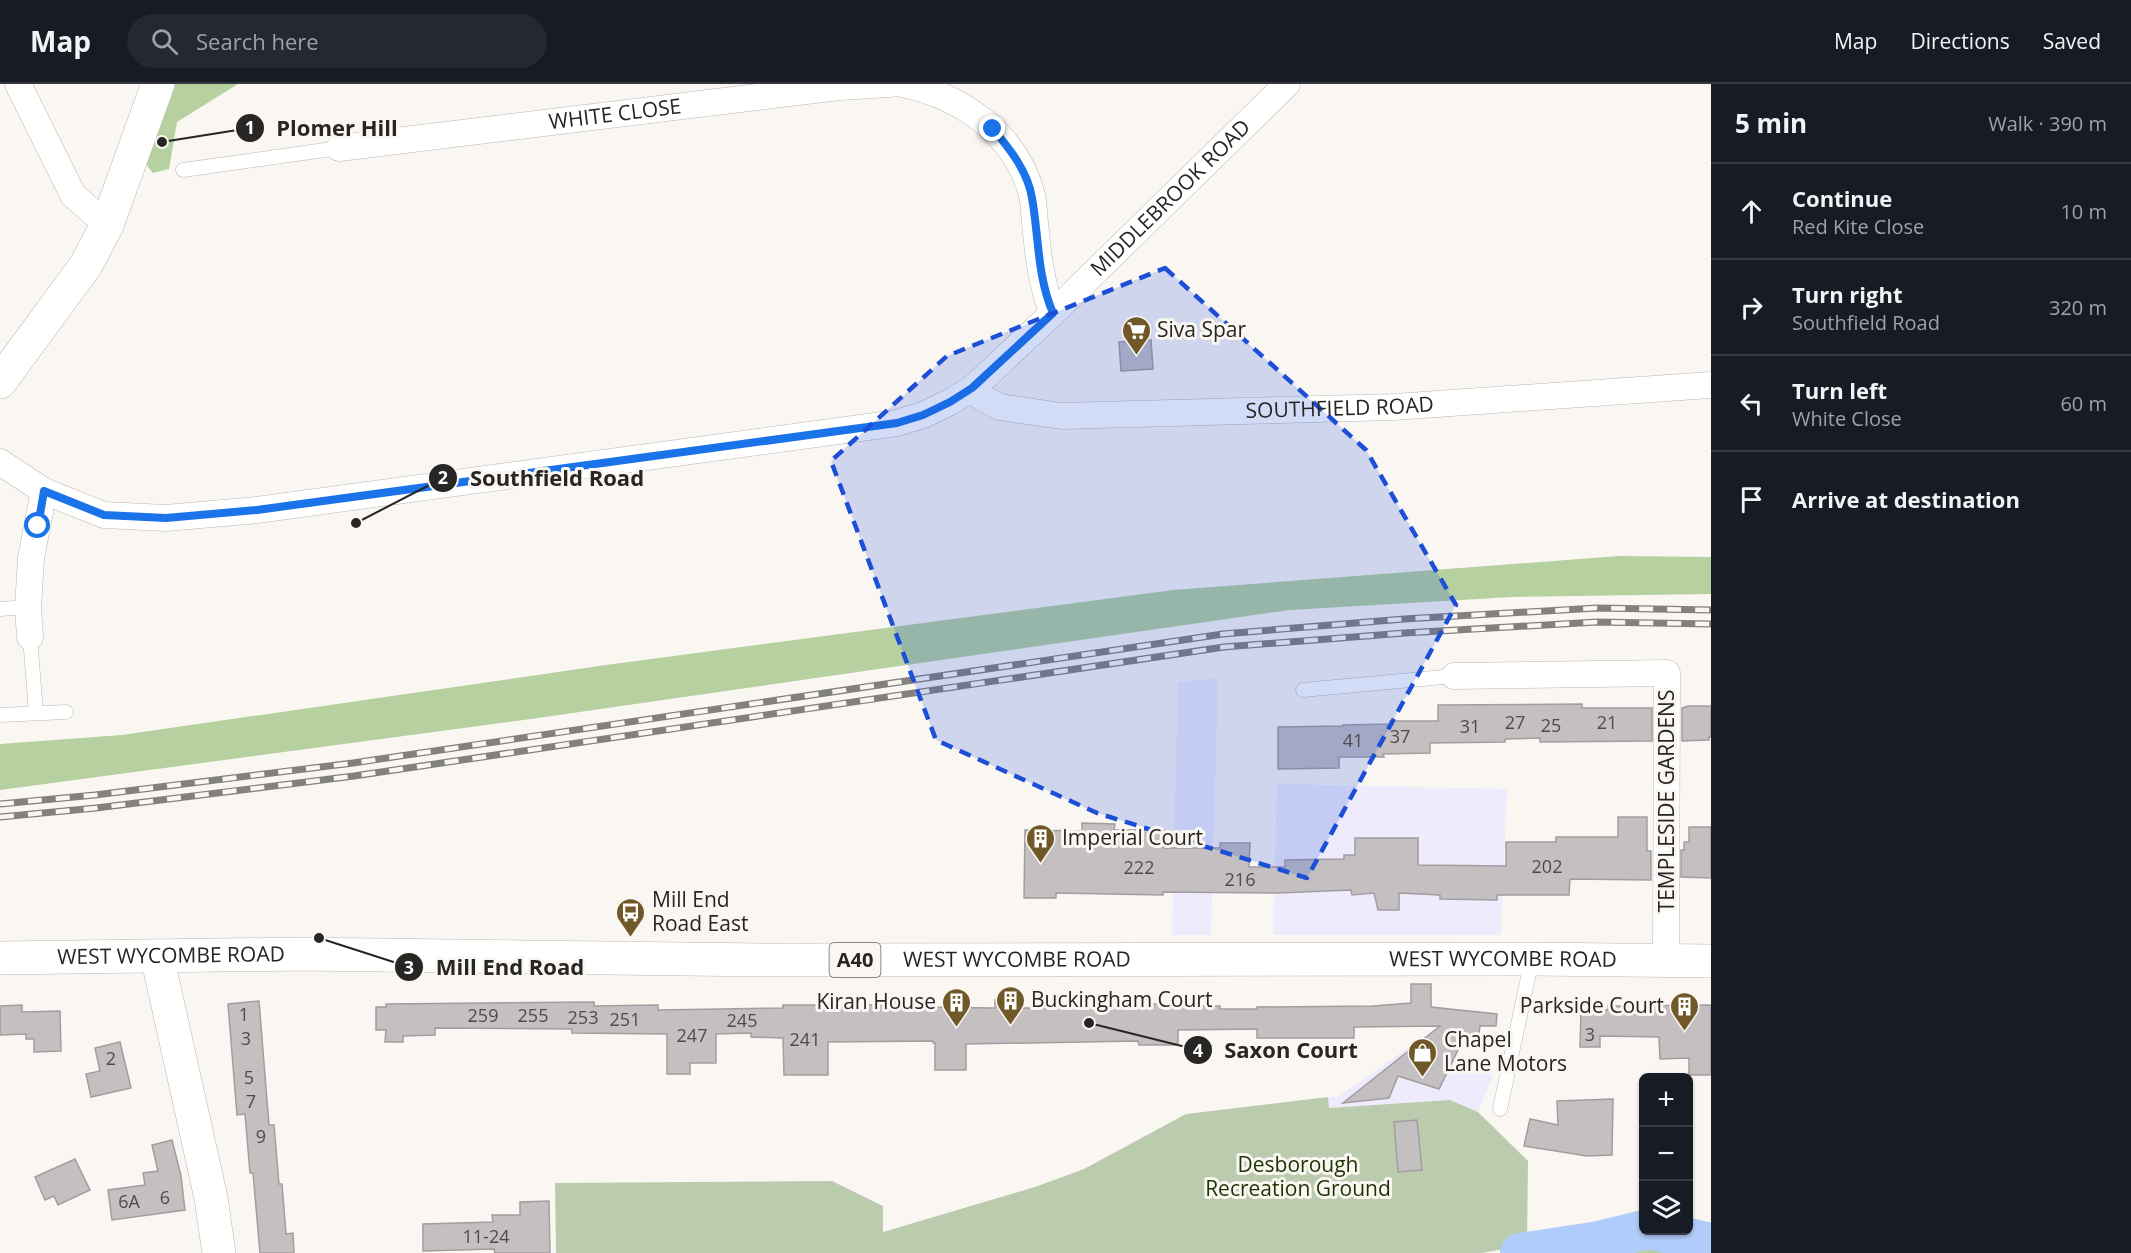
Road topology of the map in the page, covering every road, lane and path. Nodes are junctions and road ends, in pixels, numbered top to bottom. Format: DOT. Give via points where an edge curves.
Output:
graph roads {
  1 [pos="18,84"];
  2 [pos="158,84"];
  3 [pos="890,84"];
  4 [pos="902,84"];
  5 [pos="1285,85"];
  6 [pos="954,92"];
  7 [pos="339,148"];
  8 [pos="183,170"];
  9 [pos="107,225"];
  10 [pos="1053,313"];
  11 [pos="0,382"];
  12 [pos="1711,385"];
  13 [pos="972,388"];
  14 [pos="0,462"];
  15 [pos="44,491"];
  16 [pos="28,607"];
  17 [pos="0,609"];
  18 [pos="30,637"];
  19 [pos="1454,676"];
  20 [pos="1303,690"];
  21 [pos="66,712"];
  22 [pos="36,713"];
  23 [pos="0,715"];
  24 [pos="157,956"];
  25 [pos="0,958"];
  26 [pos="1533,959"];
  27 [pos="1711,961"];
  28 [pos="1666,962"];
  29 [pos="1500,1109"];
  30 [pos="219,1253"];
  1 -- 9 [label="street" via="74,195"];
  2 -- 9 [label="main road"];
  3 -- 7 [label="street, WHITE CLOSE"];
  4 -- 6 [label="street"];
  5 -- 10 [label="street, MIDDLEBROOK ROAD"];
  6 -- 10 [label="street" via="1009,147 1023,172 1032,196 1043,282"];
  7 -- 8 [label="lane"];
  9 -- 11 [label="main road" via="86,265"];
  10 -- 13 [label="street"];
  12 -- 13 [label="street, SOUTHFIELD ROAD" via="1394,407 1061,416 1000,407 982,399"];
  13 -- 15 [label="street" via="923,415 897,423 257,510 166,518 104,515"];
  14 -- 15 [label="street"];
  15 -- 16 [label="street" via="31,558"];
  16 -- 17 [label="lane"];
  16 -- 18 [label="street"];
  18 -- 22 [label="lane"];
  19 -- 20 [label="lane"];
  19 -- 28 [label="street, TEMPLESIDE GARDENS" via="1667,673"];
  21 -- 22 [label="lane"];
  22 -- 23 [label="lane"];
  24 -- 25 [label="main road, WEST WYCOMBE ROAD / A40"];
  24 -- 26 [label="main road, WEST WYCOMBE ROAD / A40"];
  24 -- 30 [label="main road" via="211,1198"];
  26 -- 28 [label="main road, WEST WYCOMBE ROAD / A40"];
  26 -- 29 [label="lane"];
  27 -- 28 [label="main road, WEST WYCOMBE ROAD / A40"];
}
